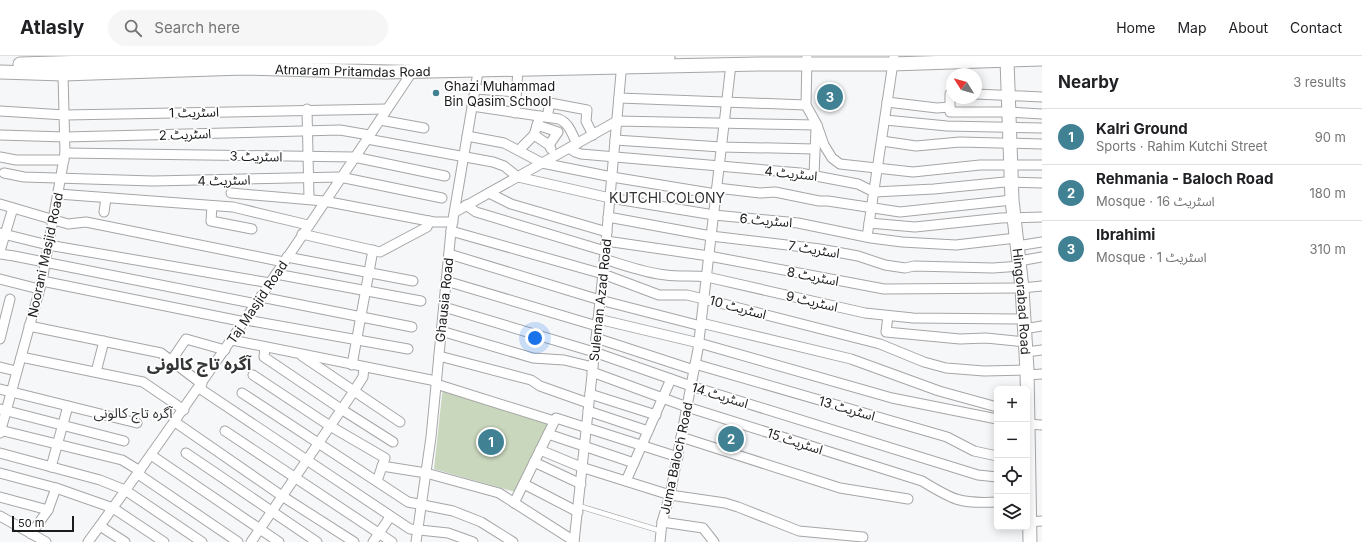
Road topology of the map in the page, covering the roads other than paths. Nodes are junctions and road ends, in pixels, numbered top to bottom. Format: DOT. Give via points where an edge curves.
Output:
graph roads {
  1 [pos="361,56"];
  2 [pos="759,56"];
  3 [pos="426,57"];
  4 [pos="946,59"];
  5 [pos="1042,59"];
  6 [pos="26,60"];
  7 [pos="622,60"];
  8 [pos="706,60"];
  9 [pos="807,60"];
  10 [pos="893,60"];
  11 [pos="1007,60"];
  12 [pos="225,61"];
  13 [pos="297,61"];
  14 [pos="485,61"];
  15 [pos="561,61"];
  16 [pos="160,62"];
  17 [pos="95,63"];
  18 [pos="0,64"];
  19 [pos="60,64"];
  20 [pos="731,64"];
  21 [pos="518,69"];
  22 [pos="427,71"];
  23 [pos="0,72"];
  24 [pos="360,72"];
  25 [pos="412,72"];
  26 [pos="475,89"];
  27 [pos="516,92"];
  28 [pos="982,94"];
  29 [pos="1009,94"];
  30 [pos="1042,97"];
  31 [pos="619,98"];
  32 [pos="887,102"];
  33 [pos="726,103"];
  34 [pos="806,105"];
  35 [pos="472,106"];
  36 [pos="950,107"];
  37 [pos="387,108"];
  38 [pos="307,109"];
  39 [pos="0,111"];
  40 [pos="1009,112"];
  41 [pos="514,113"];
  42 [pos="1042,114"];
  43 [pos="65,115"];
  44 [pos="380,120"];
  45 [pos="541,120"];
  46 [pos="885,120"];
  47 [pos="616,121"];
  48 [pos="724,124"];
  49 [pos="816,124"];
  50 [pos="1010,126"];
  51 [pos="424,128"];
  52 [pos="1042,128"];
  53 [pos="307,131"];
  54 [pos="0,135"];
  55 [pos="534,135"];
  56 [pos="593,135"];
  57 [pos="467,136"];
  58 [pos="65,137"];
  59 [pos="368,137"];
  60 [pos="615,140"];
  61 [pos="882,141"];
  62 [pos="1011,142"];
  63 [pos="1042,144"];
  64 [pos="550,145"];
  65 [pos="573,146"];
  66 [pos="721,147"];
  67 [pos="815,149"];
  68 [pos="519,150"];
  69 [pos="307,156"];
  70 [pos="554,156"];
  71 [pos="0,157"];
  72 [pos="65,157"];
  73 [pos="354,157"];
  74 [pos="464,157"];
  75 [pos="613,157"];
  76 [pos="542,163"];
  77 [pos="1011,164"];
  78 [pos="1042,165"];
  79 [pos="719,167"];
  80 [pos="878,169"];
  81 [pos="4,173"];
  82 [pos="814,175"];
  83 [pos="445,176"];
  84 [pos="340,177"];
  85 [pos="518,177"];
  86 [pos="61,178"];
  87 [pos="309,178"];
  88 [pos="612,178"];
  89 [pos="1012,182"];
  90 [pos="1042,183"];
  91 [pos="716,191"];
  92 [pos="874,192"];
  93 [pos="231,193"];
  94 [pos="489,193"];
  95 [pos="58,194"];
  96 [pos="106,198"];
  97 [pos="442,198"];
  98 [pos="610,198"];
  99 [pos="309,200"];
  100 [pos="1012,200"];
  101 [pos="324,201"];
  102 [pos="0,204"];
  103 [pos="466,205"];
  104 [pos="212,206"];
  105 [pos="13,208"];
  106 [pos="871,209"];
  107 [pos="104,212"];
  108 [pos="455,212"];
  109 [pos="714,215"];
  110 [pos="608,217"];
  111 [pos="1042,217"];
  112 [pos="1014,218"];
  113 [pos="52,220"];
  114 [pos="429,222"];
  115 [pos="869,223"];
  116 [pos="308,225"];
  117 [pos="452,226"];
  118 [pos="252,229"];
  119 [pos="3,234"];
  120 [pos="302,234"];
  121 [pos="711,236"];
  122 [pos="867,237"];
  123 [pos="1017,242"];
  124 [pos="1042,242"];
  125 [pos="48,245"];
  126 [pos="605,246"];
  127 [pos="372,250"];
  128 [pos="0,251"];
  129 [pos="0,254"];
  130 [pos="449,254"];
  131 [pos="709,256"];
  132 [pos="1042,257"];
  133 [pos="286,260"];
  134 [pos="45,263"];
  135 [pos="1020,263"];
  136 [pos="368,273"];
  137 [pos="276,274"];
  138 [pos="603,274"];
  139 [pos="707,277"];
  140 [pos="0,279"];
  141 [pos="413,281"];
  142 [pos="446,281"];
  143 [pos="270,283"];
  144 [pos="41,285"];
  145 [pos="1042,286"];
  146 [pos="1022,288"];
  147 [pos="365,292"];
  148 [pos="704,299"];
  149 [pos="10,300"];
  150 [pos="600,300"];
  151 [pos="259,301"];
  152 [pos="421,301"];
  153 [pos="444,307"];
  154 [pos="888,316"];
  155 [pos="360,317"];
  156 [pos="246,321"];
  157 [pos="597,322"];
  158 [pos="701,324"];
  159 [pos="29,326"];
  160 [pos="1042,326"];
  161 [pos="412,327"];
  162 [pos="441,331"];
  163 [pos="1025,335"];
  164 [pos="596,338"];
  165 [pos="0,339"];
  166 [pos="356,339"];
  167 [pos="232,340"];
  168 [pos="104,341"];
  169 [pos="699,343"];
  170 [pos="265,347"];
  171 [pos="408,349"];
  172 [pos="225,350"];
  173 [pos="1042,350"];
  174 [pos="594,352"];
  175 [pos="298,353"];
  176 [pos="439,356"];
  177 [pos="21,357"];
  178 [pos="171,361"];
  179 [pos="352,365"];
  180 [pos="0,367"];
  181 [pos="364,367"];
  182 [pos="695,367"];
  183 [pos="592,369"];
  184 [pos="16,371"];
  185 [pos="96,372"];
  186 [pos="1027,372"];
  187 [pos="1042,374"];
  188 [pos="253,375"];
  189 [pos="672,379"];
  190 [pos="436,383"];
  191 [pos="200,386"];
  192 [pos="691,386"];
  193 [pos="1027,386"];
  194 [pos="0,389"];
  195 [pos="10,391"];
  196 [pos="354,391"];
  197 [pos="242,393"];
  198 [pos="663,398"];
  199 [pos="588,403"];
  200 [pos="68,406"];
  201 [pos="994,406"];
  202 [pos="687,407"];
  203 [pos="3,409"];
  204 [pos="341,409"];
  205 [pos="184,410"];
  206 [pos="656,414"];
  207 [pos="994,418"];
  208 [pos="554,421"];
  209 [pos="175,422"];
  210 [pos="400,422"];
  211 [pos="137,423"];
  212 [pos="1030,424"];
  213 [pos="62,425"];
  214 [pos="1042,425"];
  215 [pos="330,426"];
  216 [pos="586,429"];
  217 [pos="0,431"];
  218 [pos="225,431"];
  219 [pos="648,431"];
  220 [pos="548,434"];
  221 [pos="682,437"];
  222 [pos="124,441"];
  223 [pos="393,442"];
  224 [pos="57,444"];
  225 [pos="318,444"];
  226 [pos="642,445"];
  227 [pos="584,447"];
  228 [pos="540,450"];
  229 [pos="0,453"];
  230 [pos="186,453"];
  231 [pos="151,455"];
  232 [pos="994,455"];
  233 [pos="678,457"];
  234 [pos="306,461"];
  235 [pos="534,462"];
  236 [pos="634,463"];
  237 [pos="382,466"];
  238 [pos="51,467"];
  239 [pos="581,467"];
  240 [pos="139,472"];
  241 [pos="0,473"];
  242 [pos="426,473"];
  243 [pos="994,477"];
  244 [pos="295,478"];
  245 [pos="377,481"];
  246 [pos="626,481"];
  247 [pos="524,484"];
  248 [pos="581,484"];
  249 [pos="56,488"];
  250 [pos="125,490"];
  251 [pos="282,496"];
  252 [pos="670,496"];
  253 [pos="0,497"];
  254 [pos="908,499"];
  255 [pos="994,502"];
  256 [pos="514,503"];
  257 [pos="422,504"];
  258 [pos="1030,504"];
  259 [pos="113,508"];
  260 [pos="578,509"];
  261 [pos="48,510"];
  262 [pos="271,512"];
  263 [pos="0,516"];
  264 [pos="390,517"];
  265 [pos="1036,521"];
  266 [pos="100,526"];
  267 [pos="662,527"];
  268 [pos="260,529"];
  269 [pos="418,529"];
  270 [pos="379,533"];
  271 [pos="31,534"];
  272 [pos="863,537"];
  273 [pos="574,541"];
  274 [pos="46,542"];
  275 [pos="89,542"];
  276 [pos="125,542"];
  277 [pos="164,542"];
  278 [pos="202,542"];
  279 [pos="238,542"];
  280 [pos="251,542"];
  281 [pos="279,542"];
  282 [pos="317,542"];
  283 [pos="354,542"];
  284 [pos="373,542"];
  285 [pos="392,542"];
  286 [pos="416,542"];
  287 [pos="473,542"];
  288 [pos="513,542"];
  289 [pos="660,542"];
  290 [pos="714,542"];
  291 [pos="1030,542"];
  1 -- 3 [label="main road, Atmaram Pritamdas Road"];
  1 -- 13 [label="main road, Atmaram Pritamdas Road"];
  1 -- 24 [label="street"];
  2 -- 8 [label="main road, Atmaram Pritamdas Road"];
  3 -- 14 [label="main road, Atmaram Pritamdas Road"];
  3 -- 22 [label="street"];
  3 -- 25 [label="street, Taj Masjid Road"];
  4 -- 10 [label="main road, Atmaram Pritamdas Road"];
  4 -- 11 [label="main road, Atmaram Pritamdas Road"];
  5 -- 11 [label="main road, Atmaram Pritamdas Road"];
  6 -- 18 [label="main road, Atmaram Pritamdas Road"];
  6 -- 19 [label="main road, Atmaram Pritamdas Road"];
  7 -- 8 [label="main road, Atmaram Pritamdas Road"];
  7 -- 15 [label="main road, Atmaram Pritamdas Road"];
  7 -- 31 [label="street, Suleman Azad Road"];
  8 -- 20 [label="main road, Atmaram Pritamdas Road"];
  9 -- 10 [label="main road, Atmaram Pritamdas Road"];
  9 -- 20 [label="main road, Atmaram Pritamdas Road"];
  9 -- 34 [label="street"];
  10 -- 32 [label="street"];
  11 -- 29 [label="main road, Hingorabad Road"];
  12 -- 13 [label="main road, Atmaram Pritamdas Road"];
  12 -- 16 [label="main road, Atmaram Pritamdas Road"];
  13 -- 24 [label="main road, Atmaram Pritamdas Road"];
  14 -- 15 [label="main road, Atmaram Pritamdas Road"];
  14 -- 21 [label="main road, Atmaram Pritamdas Road"];
  14 -- 22 [label="main road, Atmaram Pritamdas Road"];
  14 -- 26 [label="street, Ghausia Road"];
  15 -- 21 [label="main road, Atmaram Pritamdas Road"];
  16 -- 17 [label="main road, Atmaram Pritamdas Road"];
  17 -- 19 [label="main road, Atmaram Pritamdas Road"];
  19 -- 23 [label="main road, Atmaram Pritamdas Road"];
  19 -- 43 [label="street, Noorani Masjid Road"];
  20 -- 33 [label="street, Juma Baloch Road"];
  21 -- 27 [label="street"];
  22 -- 25 [label="main road, Atmaram Pritamdas Road"];
  24 -- 25 [label="main road, Atmaram Pritamdas Road"];
  25 -- 37 [label="street, Taj Masjid Road"];
  26 -- 27 [label="street"];
  26 -- 35 [label="street, Ghausia Road"];
  27 -- 41 [label="street"];
  28 -- 29 [label="street"];
  29 -- 30 [label="street"];
  29 -- 40 [label="main road, Hingorabad Road"];
  31 -- 33 [label="street"];
  31 -- 47 [label="street, Suleman Azad Road"];
  32 -- 36 [label="street" via="937,108"];
  32 -- 46 [label="street"];
  33 -- 34 [label="street"];
  33 -- 48 [label="street, Juma Baloch Road"];
  34 -- 49 [label="street"];
  35 -- 41 [label="street"];
  35 -- 57 [label="street, Ghausia Road"];
  36 -- 40 [label="street" via="950,112"];
  37 -- 38 [label="street, اسٹریٹ 1"];
  37 -- 44 [label="street, Taj Masjid Road"];
  38 -- 43 [label="street, اسٹریٹ 1"];
  38 -- 53 [label="street"];
  39 -- 43 [label="street, اسٹریٹ 1"];
  40 -- 42 [label="street"];
  40 -- 50 [label="main road, Hingorabad Road"];
  41 -- 45 [label="street"];
  43 -- 58 [label="street, Noorani Masjid Road"];
  44 -- 51 [label="street"];
  44 -- 59 [label="street, Taj Masjid Road"];
  45 -- 55 [label="street"];
  45 -- 56 [label="street" via="550,103 587,110 586,121"];
  45 -- 64 [label="street" via="558,132"];
  45 -- 65 [label="street" via="563,121 570,129"];
  46 -- 50 [label="street" via="947,126"];
  46 -- 61 [label="street"];
  47 -- 48 [label="street"];
  47 -- 56 [label="street"];
  47 -- 60 [label="street, Suleman Azad Road"];
  48 -- 49 [label="street"];
  48 -- 66 [label="street, Juma Baloch Road"];
  49 -- 67 [label="street"];
  49 -- 80 [label="street" via="824,145 832,158 840,164"];
  50 -- 52 [label="street"];
  50 -- 62 [label="main road, Hingorabad Road"];
  53 -- 58 [label="street, اسٹریٹ 2"];
  53 -- 59 [label="street, اسٹریٹ 2" via="340,130"];
  53 -- 69 [label="street"];
  54 -- 58 [label="street, اسٹریٹ 2"];
  55 -- 64 [label="street"];
  55 -- 68 [label="street"];
  56 -- 65 [label="street"];
  57 -- 68 [label="street" via="504,143"];
  57 -- 74 [label="street, Ghausia Road"];
  58 -- 72 [label="street, Noorani Masjid Road"];
  59 -- 73 [label="street, Taj Masjid Road"];
  59 -- 74 [label="street, اسٹریٹ 2"];
  60 -- 66 [label="street"];
  60 -- 75 [label="street, Suleman Azad Road"];
  61 -- 62 [label="street" via="916,146 960,142"];
  61 -- 80 [label="street"];
  62 -- 63 [label="street"];
  62 -- 77 [label="main road, Hingorabad Road"];
  64 -- 70 [label="street"];
  65 -- 70 [label="street"];
  65 -- 75 [label="street, اسٹریٹ 4" via="575,152 581,154"];
  66 -- 67 [label="street"];
  66 -- 79 [label="street, Juma Baloch Road"];
  67 -- 82 [label="street"];
  68 -- 76 [label="street"];
  69 -- 72 [label="street, اسٹریٹ 3"];
  69 -- 73 [label="street, اسٹریٹ 3"];
  69 -- 87 [label="street"];
  70 -- 76 [label="street"];
  71 -- 72 [label="street, اسٹریٹ 3" via="16,160"];
  72 -- 86 [label="street, Noorani Masjid Road"];
  73 -- 83 [label="street, اسٹریٹ 3"];
  73 -- 84 [label="street, Taj Masjid Road"];
  74 -- 85 [label="street, اسٹریٹ 2" via="504,166"];
  74 -- 108 [label="street, Ghausia Road"];
  75 -- 79 [label="street, اسٹریٹ 4"];
  75 -- 88 [label="street, Suleman Azad Road"];
  76 -- 85 [label="street"];
  76 -- 88 [label="street"];
  77 -- 78 [label="street"];
  77 -- 80 [label="street" via="913,172"];
  77 -- 89 [label="main road, Hingorabad Road"];
  79 -- 82 [label="street, اسٹریٹ 4"];
  79 -- 91 [label="street, Juma Baloch Road"];
  80 -- 92 [label="street"];
  81 -- 86 [label="street, اسٹریٹ 4" via="24,178"];
  82 -- 92 [label="street, اسٹریٹ 4" via="858,184"];
  84 -- 87 [label="street, اسٹریٹ 4"];
  84 -- 97 [label="street, اسٹریٹ 4"];
  84 -- 101 [label="street, Taj Masjid Road"];
  85 -- 94 [label="street"];
  85 -- 98 [label="street, اسٹریٹ 6"];
  86 -- 87 [label="street, اسٹریٹ 4" via="153,181"];
  86 -- 95 [label="street, Noorani Masjid Road"];
  87 -- 99 [label="street"];
  88 -- 91 [label="street"];
  88 -- 98 [label="street, Suleman Azad Road"];
  89 -- 90 [label="street, اسٹریٹ 4"];
  89 -- 92 [label="street, اسٹریٹ 4"];
  89 -- 100 [label="main road, Hingorabad Road"];
  91 -- 106 [label="street" via="775,192"];
  91 -- 109 [label="street, Juma Baloch Road"];
  92 -- 106 [label="street"];
  93 -- 99 [label="street, اسٹریٹ 10"];
  94 -- 103 [label="street"];
  94 -- 126 [label="street"];
  95 -- 96 [label="street"];
  95 -- 113 [label="street, Noorani Masjid Road"];
  96 -- 104 [label="street"];
  96 -- 107 [label="street"];
  98 -- 109 [label="street, اسٹریٹ 6"];
  98 -- 110 [label="street, Suleman Azad Road"];
  99 -- 101 [label="street, اسٹریٹ 10"];
  100 -- 106 [label="street" via="900,212"];
  100 -- 112 [label="main road, Hingorabad Road"];
  101 -- 114 [label="street, اسٹریٹ 10"];
  101 -- 116 [label="street, Taj Masjid Road"];
  102 -- 105 [label="street"];
  103 -- 108 [label="street"];
  103 -- 126 [label="street" via="476,212"];
  104 -- 116 [label="street" via="233,207"];
  104 -- 118 [label="street" via="211,221"];
  105 -- 113 [label="street"];
  105 -- 119 [label="street"];
  106 -- 115 [label="street"];
  108 -- 117 [label="street, Ghausia Road"];
  109 -- 121 [label="street, Juma Baloch Road"];
  109 -- 122 [label="street, اسٹریٹ 6" via="798,223"];
  110 -- 121 [label="street, اسٹریٹ 7"];
  110 -- 126 [label="street, Suleman Azad Road"];
  111 -- 112 [label="street"];
  112 -- 115 [label="street" via="915,228"];
  112 -- 123 [label="main road, Hingorabad Road"];
  113 -- 125 [label="street, Noorani Masjid Road"];
  113 -- 133 [label="street" via="68,224 86,222"];
  114 -- 117 [label="street, اسٹریٹ 10"];
  114 -- 127 [label="street" via="427,227 380,252"];
  115 -- 122 [label="street"];
  116 -- 120 [label="street, Taj Masjid Road"];
  117 -- 130 [label="street, Ghausia Road"];
  117 -- 138 [label="street, اسٹریٹ 10"];
  119 -- 125 [label="street"];
  119 -- 128 [label="street"];
  120 -- 127 [label="street"];
  120 -- 133 [label="street, Taj Masjid Road"];
  121 -- 131 [label="street, Juma Baloch Road"];
  121 -- 135 [label="street, اسٹریٹ 7" via="820,249 906,268 993,268"];
  122 -- 123 [label="street, اسٹریٹ 6" via="956,245"];
  123 -- 124 [label="street, اسٹریٹ 6"];
  123 -- 135 [label="main road, Hingorabad Road"];
  125 -- 134 [label="street, Noorani Masjid Road"];
  125 -- 143 [label="street"];
  126 -- 131 [label="street, اسٹریٹ 8"];
  126 -- 138 [label="street, Suleman Azad Road"];
  126 -- 139 [label="street, اسٹریٹ 9" via="665,275"];
  127 -- 136 [label="street"];
  129 -- 134 [label="street"];
  130 -- 142 [label="street, Ghausia Road"];
  130 -- 150 [label="street"];
  131 -- 139 [label="street, Juma Baloch Road"];
  131 -- 146 [label="street, اسٹریٹ 8" via="884,289"];
  132 -- 135 [label="street, اسٹریٹ 7"];
  133 -- 136 [label="street"];
  133 -- 137 [label="street, Taj Masjid Road"];
  134 -- 144 [label="street, Noorani Masjid Road"];
  134 -- 151 [label="street"];
  135 -- 146 [label="main road, Hingorabad Road"];
  136 -- 141 [label="street"];
  136 -- 147 [label="street"];
  137 -- 143 [label="street, Taj Masjid Road"];
  137 -- 147 [label="street"];
  138 -- 148 [label="street, اسٹریٹ 10" via="659,296 687,295"];
  138 -- 150 [label="street, Suleman Azad Road"];
  139 -- 148 [label="street, Juma Baloch Road"];
  139 -- 154 [label="street, اسٹریٹ 9"];
  140 -- 144 [label="street"];
  142 -- 153 [label="street, Ghausia Road"];
  142 -- 157 [label="street"];
  143 -- 151 [label="street, Taj Masjid Road"];
  144 -- 156 [label="street"];
  144 -- 159 [label="street, Noorani Masjid Road"];
  145 -- 146 [label="street, اسٹریٹ 8"];
  146 -- 163 [label="main road, Hingorabad Road"];
  147 -- 152 [label="street"];
  147 -- 155 [label="street"];
  148 -- 158 [label="street, Juma Baloch Road"];
  148 -- 186 [label="street, اسٹریٹ 10" via="880,344 946,368"];
  149 -- 165 [label="street"];
  150 -- 157 [label="street, Suleman Azad Road"];
  150 -- 158 [label="street"];
  151 -- 155 [label="street"];
  151 -- 156 [label="street, Taj Masjid Road"];
  153 -- 162 [label="street, Ghausia Road"];
  153 -- 174 [label="street, اسٹریٹ 14"];
  154 -- 163 [label="street, اسٹریٹ 9"];
  154 -- 163 [label="street" via="886,332 960,339"];
  155 -- 161 [label="street"];
  155 -- 166 [label="street"];
  156 -- 166 [label="street"];
  156 -- 167 [label="street, Taj Masjid Road"];
  157 -- 164 [label="street, Suleman Azad Road"];
  157 -- 169 [label="street"];
  158 -- 169 [label="street, Juma Baloch Road"];
  158 -- 201 [label="street" via="851,359 939,391"];
  159 -- 168 [label="street"];
  159 -- 177 [label="street, Noorani Masjid Road"];
  160 -- 163 [label="street"];
  162 -- 176 [label="street, Ghausia Road"];
  162 -- 183 [label="street, اسٹریٹ 15" via="532,358 564,360"];
  163 -- 173 [label="street"];
  163 -- 186 [label="main road, Hingorabad Road"];
  164 -- 174 [label="street, Suleman Azad Road"];
  164 -- 182 [label="street, اسٹریٹ 13"];
  166 -- 171 [label="street"];
  166 -- 179 [label="street"];
  167 -- 170 [label="street"];
  167 -- 172 [label="street, Taj Masjid Road"];
  168 -- 178 [label="street" via="161,353"];
  168 -- 185 [label="street"];
  169 -- 182 [label="street, Juma Baloch Road"];
  169 -- 207 [label="street" via="892,398"];
  170 -- 175 [label="street"];
  170 -- 204 [label="street" via="264,357"];
  172 -- 178 [label="street" via="186,339"];
  172 -- 191 [label="street, Taj Masjid Road"];
  174 -- 183 [label="street, Suleman Azad Road"];
  174 -- 189 [label="street, اسٹریٹ 14"];
  175 -- 179 [label="street"];
  175 -- 196 [label="street"];
  176 -- 190 [label="street, Ghausia Road"];
  176 -- 199 [label="street" via="531,380 540,386"];
  177 -- 184 [label="street, Noorani Masjid Road"];
  177 -- 185 [label="street"];
  178 -- 191 [label="street"];
  179 -- 181 [label="street"];
  180 -- 184 [label="street"];
  181 -- 190 [label="street"];
  181 -- 196 [label="street" via="363,377"];
  182 -- 192 [label="street, Juma Baloch Road"];
  182 -- 232 [label="street, اسٹریٹ 13" via="947,437 974,451"];
  183 -- 198 [label="street, اسٹریٹ 15"];
  183 -- 199 [label="street, Suleman Azad Road"];
  184 -- 195 [label="street, Noorani Masjid Road"];
  185 -- 205 [label="street" via="143,382"];
  186 -- 187 [label="street, اسٹریٹ 10"];
  186 -- 193 [label="main road, Hingorabad Road"];
  188 -- 215 [label="street"];
  189 -- 192 [label="street, اسٹریٹ 14"];
  189 -- 198 [label="street"];
  190 -- 208 [label="street"];
  190 -- 242 [label="street, Ghausia Road"];
  191 -- 205 [label="street, Taj Masjid Road"];
  191 -- 234 [label="street"];
  192 -- 202 [label="street, Juma Baloch Road"];
  192 -- 243 [label="street, اسٹریٹ 14" via="978,475"];
  194 -- 195 [label="street"];
  195 -- 200 [label="street"];
  195 -- 203 [label="street, Noorani Masjid Road"];
  196 -- 204 [label="street"];
  196 -- 210 [label="street"];
  197 -- 225 [label="street"];
  198 -- 202 [label="street, اسٹریٹ 15"];
  198 -- 206 [label="street"];
  199 -- 206 [label="street"];
  199 -- 216 [label="street, Suleman Azad Road"];
  199 -- 219 [label="street"];
  200 -- 211 [label="street"];
  200 -- 213 [label="street"];
  202 -- 221 [label="street, Juma Baloch Road"];
  202 -- 255 [label="street, اسٹریٹ 15" via="922,481 945,495 964,502"];
  203 -- 213 [label="street"];
  203 -- 217 [label="street, Noorani Masjid Road"];
  204 -- 215 [label="street"];
  204 -- 223 [label="street"];
  205 -- 209 [label="street, Taj Masjid Road"];
  206 -- 219 [label="street"];
  208 -- 216 [label="street" via="556,418"];
  208 -- 220 [label="street"];
  209 -- 231 [label="street, Taj Masjid Road"];
  209 -- 251 [label="street"];
  212 -- 214 [label="street"];
  213 -- 222 [label="street"];
  213 -- 224 [label="street"];
  215 -- 225 [label="street"];
  215 -- 237 [label="street" via="385,458"];
  216 -- 226 [label="street"];
  216 -- 227 [label="street, Suleman Azad Road"];
  217 -- 224 [label="street"];
  218 -- 244 [label="street"];
  219 -- 226 [label="street"];
  220 -- 227 [label="street"];
  220 -- 228 [label="street"];
  221 -- 233 [label="street, Juma Baloch Road"];
  221 -- 254 [label="street" via="840,488"];
  224 -- 238 [label="street"];
  224 -- 240 [label="street" via="122,460"];
  225 -- 234 [label="street"];
  225 -- 245 [label="street"];
  226 -- 233 [label="street"];
  226 -- 236 [label="street"];
  227 -- 236 [label="street"];
  227 -- 239 [label="street, Suleman Azad Road"];
  228 -- 235 [label="street"];
  228 -- 239 [label="street"];
  229 -- 238 [label="street"];
  230 -- 262 [label="street"];
  231 -- 240 [label="street, Taj Masjid Road"];
  231 -- 268 [label="street"];
  233 -- 252 [label="street, Juma Baloch Road"];
  234 -- 244 [label="street"];
  234 -- 264 [label="street"];
  235 -- 247 [label="street"];
  235 -- 248 [label="street"];
  236 -- 246 [label="street"];
  237 -- 242 [label="street"];
  237 -- 245 [label="street"];
  238 -- 250 [label="street" via="100,480"];
  239 -- 246 [label="street"];
  239 -- 248 [label="street, Suleman Azad Road"];
  240 -- 250 [label="street, Taj Masjid Road"];
  240 -- 279 [label="street"];
  241 -- 249 [label="street"];
  242 -- 256 [label="street" via="499,493"];
  242 -- 257 [label="street, Ghausia Road"];
  244 -- 251 [label="street"];
  244 -- 270 [label="street"];
  245 -- 257 [label="street" via="408,502"];
  246 -- 252 [label="street"];
  247 -- 256 [label="street"];
  247 -- 260 [label="street"];
  248 -- 260 [label="street, Suleman Azad Road"];
  249 -- 259 [label="street"];
  249 -- 261 [label="street"];
  250 -- 259 [label="street, Taj Masjid Road"];
  250 -- 278 [label="street"];
  251 -- 262 [label="street"];
  251 -- 283 [label="street"];
  252 -- 267 [label="street, Juma Baloch Road"];
  252 -- 272 [label="street" via="725,503 798,531"];
  253 -- 261 [label="street"];
  256 -- 273 [label="street"];
  257 -- 269 [label="street, Ghausia Road"];
  257 -- 288 [label="street" via="467,516"];
  258 -- 265 [label="main road, Hingorabad Road"];
  259 -- 266 [label="street, Taj Masjid Road"];
  259 -- 277 [label="street"];
  260 -- 267 [label="lane"];
  260 -- 273 [label="street, Suleman Azad Road"];
  261 -- 271 [label="street"];
  262 -- 268 [label="street"];
  262 -- 282 [label="street"];
  263 -- 271 [label="street"];
  264 -- 269 [label="street" via="410,529"];
  264 -- 270 [label="street"];
  265 -- 291 [label="main road, Hingorabad Road"];
  266 -- 275 [label="street, Taj Masjid Road"];
  266 -- 276 [label="street"];
  267 -- 289 [label="street, Juma Baloch Road"];
  267 -- 290 [label="street" via="703,528"];
  268 -- 280 [label="street"];
  268 -- 281 [label="street"];
  269 -- 286 [label="street, Ghausia Road"];
  269 -- 287 [label="street" via="448,533"];
  270 -- 284 [label="street"];
  270 -- 285 [label="street"];
  271 -- 274 [label="street"];
}
